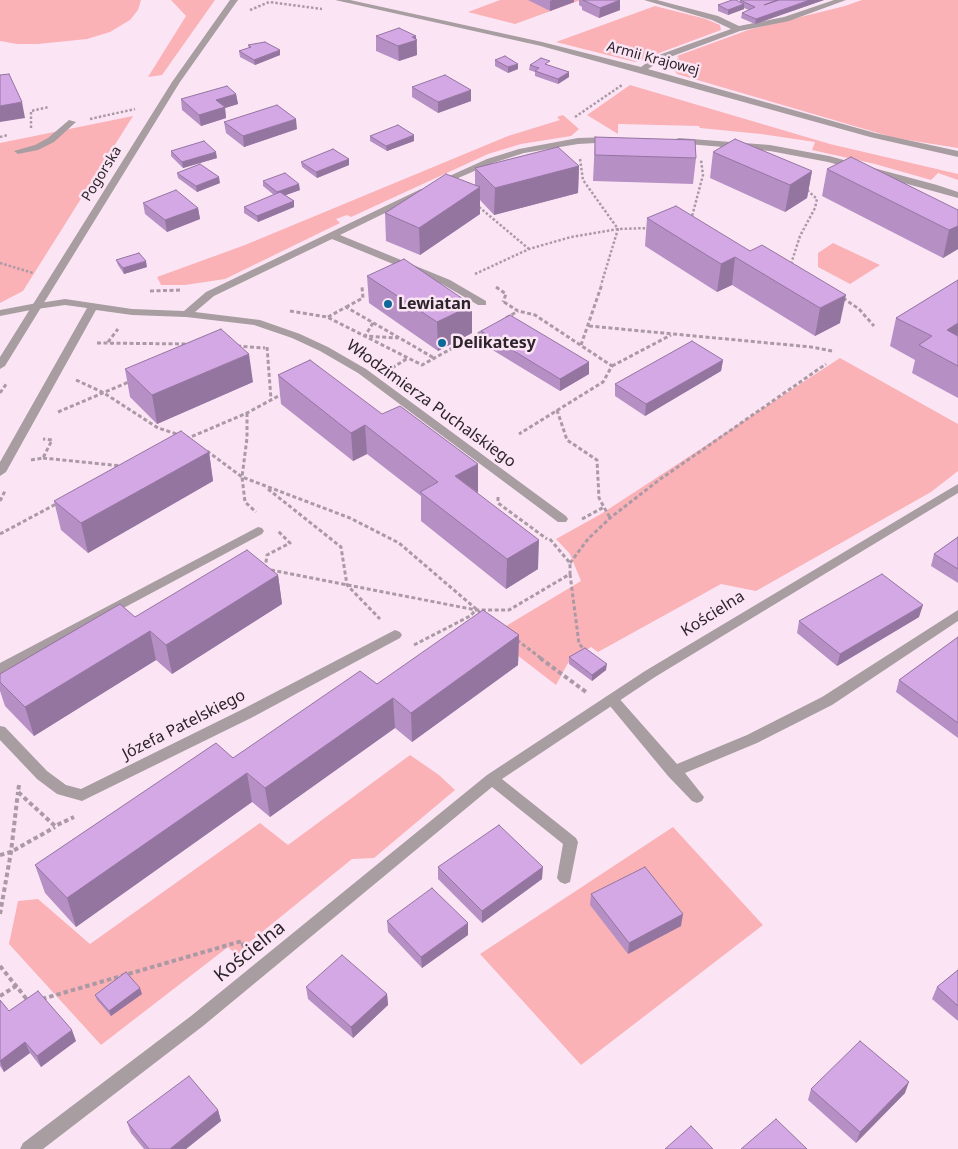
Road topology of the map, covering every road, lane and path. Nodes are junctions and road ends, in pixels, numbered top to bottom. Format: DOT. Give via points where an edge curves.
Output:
graph roads {
  1 [pos="234,0"];
  2 [pos="339,0"];
  3 [pos="648,0"];
  4 [pos="842,0"];
  5 [pos="738,29"];
  6 [pos="642,70"];
  7 [pos="627,81"];
  8 [pos="49,107"];
  9 [pos="575,117"];
  10 [pos="72,122"];
  11 [pos="30,131"];
  12 [pos="623,140"];
  13 [pos="668,140"];
  14 [pos="578,141"];
  15 [pos="18,151"];
  16 [pos="958,154"];
  17 [pos="701,157"];
  18 [pos="804,188"];
  19 [pos="958,195"];
  20 [pos="476,204"];
  21 [pos="657,227"];
  22 [pos="618,228"];
  23 [pos="689,228"];
  24 [pos="332,235"];
  25 [pos="529,249"];
  26 [pos="0,263"];
  27 [pos="782,263"];
  28 [pos="791,264"];
  29 [pos="798,269"];
  30 [pos="36,274"];
  31 [pos="474,274"];
  32 [pos="468,276"];
  33 [pos="482,279"];
  34 [pos="490,284"];
  35 [pos="362,287"];
  36 [pos="506,294"];
  37 [pos="836,294"];
  38 [pos="504,302"];
  39 [pos="482,303"];
  40 [pos="37,306"];
  41 [pos="93,306"];
  42 [pos="346,307"];
  43 [pos="518,311"];
  44 [pos="0,313"];
  45 [pos="186,314"];
  46 [pos="502,320"];
  47 [pos="372,323"];
  48 [pos="589,326"];
  49 [pos="874,326"];
  50 [pos="275,328"];
  51 [pos="485,330"];
  52 [pos="671,335"];
  53 [pos="365,336"];
  54 [pos="401,338"];
  55 [pos="189,344"];
  56 [pos="196,344"];
  57 [pos="73,345"];
  58 [pos="581,345"];
  59 [pos="232,346"];
  60 [pos="266,348"];
  61 [pos="188,350"];
  62 [pos="272,350"];
  63 [pos="832,351"];
  64 [pos="434,358"];
  65 [pos="826,364"];
  66 [pos="0,366"];
  67 [pos="612,366"];
  68 [pos="138,378"];
  69 [pos="74,379"];
  70 [pos="287,391"];
  71 [pos="104,393"];
  72 [pos="271,399"];
  73 [pos="557,409"];
  74 [pos="56,413"];
  75 [pos="247,413"];
  76 [pos="519,434"];
  77 [pos="188,437"];
  78 [pos="180,442"];
  79 [pos="196,443"];
  80 [pos="204,449"];
  81 [pos="43,458"];
  82 [pos="119,471"];
  83 [pos="0,472"];
  84 [pos="242,477"];
  85 [pos="265,487"];
  86 [pos="958,488"];
  87 [pos="60,502"];
  88 [pos="604,507"];
  89 [pos="252,508"];
  90 [pos="610,518"];
  91 [pos="562,519"];
  92 [pos="580,521"];
  93 [pos="258,531"];
  94 [pos="0,534"];
  95 [pos="555,534"];
  96 [pos="570,563"];
  97 [pos="265,569"];
  98 [pos="570,574"];
  99 [pos="347,585"];
  100 [pos="476,610"];
  101 [pos="958,615"];
  102 [pos="484,616"];
  103 [pos="395,635"];
  104 [pos="516,640"];
  105 [pos="592,656"];
  106 [pos="0,669"];
  107 [pos="608,703"];
  108 [pos="0,731"];
  109 [pos="673,772"];
  110 [pos="492,779"];
  111 [pos="18,792"];
  112 [pos="696,797"];
  113 [pos="55,826"];
  114 [pos="11,852"];
  115 [pos="0,855"];
  116 [pos="565,878"];
  117 [pos="0,914"];
  118 [pos="0,966"];
  119 [pos="252,976"];
  120 [pos="16,986"];
  121 [pos="0,996"];
  122 [pos="29,1149"];
  1 -- 40 [label="street, Pogorska" via="172,88"];
  2 -- 6 [label="street, Armii Krajowej" via="542,44"];
  3 -- 5 [label="street" via="715,18"];
  4 -- 5 [label="street" via="786,19"];
  5 -- 6 [label="street" via="659,58"];
  6 -- 16 [label="street, Armii Krajowej" via="873,135"];
  7 -- 9 [label="path"];
  8 -- 11 [label="path" via="31,111"];
  10 -- 15 [label="street" via="38,147"];
  12 -- 14 [label="street"];
  13 -- 19 [label="street" via="770,148 838,162"];
  14 -- 22 [label="path" via="583,180"];
  14 -- 24 [label="street" via="531,149 490,161"];
  17 -- 23 [label="path" via="703,175"];
  18 -- 28 [label="path" via="817,199"];
  20 -- 25 [label="path"];
  21 -- 22 [label="path"];
  22 -- 25 [label="path"];
  22 -- 48 [label="path"];
  24 -- 39 [label="street" via="446,282"];
  24 -- 45 [label="street" via="210,294"];
  25 -- 31 [label="path"];
  26 -- 30 [label="path"];
  27 -- 28 [label="path"];
  28 -- 29 [label="path"];
  31 -- 32 [label="path"];
  31 -- 33 [label="path"];
  34 -- 36 [label="path"];
  35 -- 42 [label="path" via="363,298"];
  37 -- 49 [label="path" via="859,309"];
  38 -- 43 [label="path"];
  40 -- 41 [label="street, Włodzimierza Puchalskiego" via="65,302"];
  40 -- 44 [label="street, Włodzimierza Puchalskiego"];
  40 -- 66 [label="street, Pogorska"];
  41 -- 45 [label="street, Włodzimierza Puchalskiego" via="132,312"];
  41 -- 57 [label="street"];
  42 -- 47 [label="path"];
  42 -- 53 [label="path" via="327,317"];
  43 -- 46 [label="path"];
  43 -- 58 [label="path" via="535,315"];
  45 -- 50 [label="street, Włodzimierza Puchalskiego" via="256,322"];
  47 -- 53 [label="path"];
  47 -- 54 [label="path"];
  48 -- 52 [label="path"];
  48 -- 58 [label="path"];
  50 -- 60 [label="path"];
  50 -- 91 [label="street, Włodzimierza Puchalskiego" via="356,367"];
  51 -- 64 [label="path"];
  52 -- 63 [label="path"];
  52 -- 67 [label="path"];
  53 -- 54 [label="path"];
  53 -- 64 [label="path" via="422,365"];
  54 -- 64 [label="path"];
  55 -- 56 [label="path"];
  55 -- 57 [label="path" via="108,342"];
  55 -- 61 [label="path"];
  57 -- 83 [label="street"];
  58 -- 67 [label="path"];
  59 -- 60 [label="path"];
  60 -- 62 [label="path"];
  60 -- 72 [label="path"];
  65 -- 90 [label="path"];
  67 -- 73 [label="path" via="603,382"];
  68 -- 71 [label="path"];
  69 -- 71 [label="path"];
  70 -- 72 [label="path"];
  71 -- 74 [label="path"];
  71 -- 77 [label="path" via="158,428"];
  72 -- 75 [label="path"];
  73 -- 76 [label="path"];
  73 -- 88 [label="path" via="567,440 597,460 599,498"];
  75 -- 77 [label="path"];
  75 -- 84 [label="path"];
  77 -- 78 [label="path"];
  77 -- 79 [label="path"];
  80 -- 84 [label="path"];
  81 -- 82 [label="path" via="128,466"];
  84 -- 85 [label="path"];
  84 -- 89 [label="path" via="245,502"];
  85 -- 99 [label="path" via="341,547"];
  85 -- 100 [label="path" via="350,518 398,543"];
  86 -- 107 [label="street, Kościelna" via="716,633"];
  87 -- 94 [label="path"];
  88 -- 90 [label="path"];
  88 -- 92 [label="path"];
  90 -- 96 [label="path"];
  93 -- 106 [label="street"];
  95 -- 96 [label="path" via="547,539"];
  96 -- 98 [label="path"];
  97 -- 99 [label="path"];
  98 -- 100 [label="path" via="509,610"];
  98 -- 105 [label="path" via="579,644"];
  99 -- 100 [label="path"];
  99 -- 103 [label="path"];
  100 -- 102 [label="path"];
  101 -- 109 [label="street" via="827,701"];
  103 -- 108 [label="street, Józefa Patelskiego" via="246,714 82,795 62,790 42,775"];
  104 -- 107 [label="path"];
  107 -- 109 [label="street"];
  107 -- 110 [label="street, Kościelna"];
  109 -- 112 [label="street"];
  110 -- 116 [label="street" via="571,842"];
  110 -- 119 [label="street, Kościelna"];
  111 -- 114 [label="path"];
  113 -- 114 [label="path"];
  114 -- 115 [label="path"];
  114 -- 117 [label="path"];
  118 -- 120 [label="path"];
  119 -- 120 [label="path" via="242,941 30,1003"];
  119 -- 122 [label="street, Kościelna"];
  120 -- 121 [label="path"];
}
